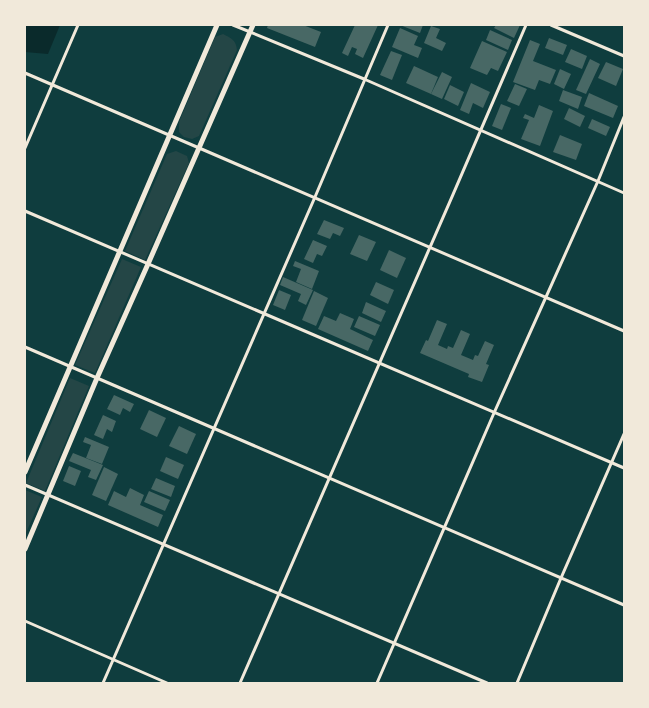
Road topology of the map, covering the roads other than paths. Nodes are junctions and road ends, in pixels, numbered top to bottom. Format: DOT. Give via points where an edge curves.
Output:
graph roads {
  1 [pos="78,25"];
  2 [pos="217,25"];
  3 [pos="233,25"];
  4 [pos="253,25"];
  5 [pos="388,25"];
  6 [pos="526,25"];
  7 [pos="551,25"];
  8 [pos="250,32"];
  9 [pos="624,56"];
  10 [pos="25,72"];
  11 [pos="364,79"];
  12 [pos="53,84"];
  13 [pos="624,117"];
  14 [pos="481,130"];
  15 [pos="170,135"];
  16 [pos="25,148"];
  17 [pos="199,148"];
  18 [pos="598,181"];
  19 [pos="624,192"];
  20 [pos="315,197"];
  21 [pos="25,211"];
  22 [pos="431,248"];
  23 [pos="120,252"];
  24 [pos="148,264"];
  25 [pos="546,297"];
  26 [pos="263,314"];
  27 [pos="624,331"];
  28 [pos="25,347"];
  29 [pos="379,363"];
  30 [pos="70,366"];
  31 [pos="97,378"];
  32 [pos="494,413"];
  33 [pos="213,428"];
  34 [pos="624,434"];
  35 [pos="612,463"];
  36 [pos="624,468"];
  37 [pos="25,472"];
  38 [pos="329,478"];
  39 [pos="25,485"];
  40 [pos="48,495"];
  41 [pos="444,528"];
  42 [pos="163,544"];
  43 [pos="25,549"];
  44 [pos="561,578"];
  45 [pos="279,594"];
  46 [pos="624,605"];
  47 [pos="25,621"];
  48 [pos="394,643"];
  49 [pos="113,660"];
  50 [pos="103,683"];
  51 [pos="167,683"];
  52 [pos="240,683"];
  53 [pos="377,683"];
  54 [pos="487,683"];
  55 [pos="517,683"];
  1 -- 12 [label="street"];
  2 -- 15 [label="main road"];
  3 -- 8 [label="street"];
  4 -- 8 [label="main road"];
  5 -- 11 [label="street"];
  6 -- 14 [label="street"];
  7 -- 9 [label="street"];
  8 -- 11 [label="street"];
  8 -- 17 [label="main road"];
  10 -- 12 [label="street"];
  11 -- 14 [label="street"];
  11 -- 20 [label="street"];
  12 -- 15 [label="street"];
  12 -- 16 [label="street"];
  13 -- 18 [label="street"];
  14 -- 18 [label="street"];
  14 -- 22 [label="street"];
  15 -- 17 [label="street"];
  15 -- 23 [label="main road"];
  17 -- 20 [label="street"];
  17 -- 24 [label="main road"];
  18 -- 19 [label="street"];
  18 -- 25 [label="street"];
  20 -- 22 [label="street"];
  20 -- 26 [label="street"];
  21 -- 23 [label="street"];
  22 -- 25 [label="street"];
  22 -- 29 [label="street"];
  23 -- 24 [label="street"];
  23 -- 30 [label="main road"];
  24 -- 26 [label="street"];
  24 -- 31 [label="main road"];
  25 -- 27 [label="street"];
  25 -- 32 [label="street"];
  26 -- 29 [label="street"];
  26 -- 33 [label="street"];
  28 -- 30 [label="street"];
  29 -- 32 [label="street"];
  29 -- 38 [label="street"];
  30 -- 31 [label="street"];
  30 -- 37 [label="main road"];
  31 -- 33 [label="street"];
  31 -- 40 [label="main road"];
  32 -- 35 [label="street"];
  32 -- 41 [label="street"];
  33 -- 38 [label="street"];
  33 -- 42 [label="street"];
  34 -- 35 [label="street"];
  35 -- 36 [label="street"];
  35 -- 44 [label="street"];
  38 -- 41 [label="street"];
  38 -- 45 [label="street"];
  39 -- 40 [label="street"];
  40 -- 42 [label="street"];
  40 -- 43 [label="main road"];
  41 -- 44 [label="street"];
  41 -- 48 [label="street"];
  42 -- 45 [label="street"];
  42 -- 49 [label="street"];
  44 -- 46 [label="street"];
  44 -- 55 [label="street"];
  45 -- 48 [label="street"];
  45 -- 52 [label="street"];
  47 -- 49 [label="street"];
  48 -- 53 [label="street"];
  48 -- 54 [label="street"];
  49 -- 50 [label="street"];
  49 -- 51 [label="street"];
}
